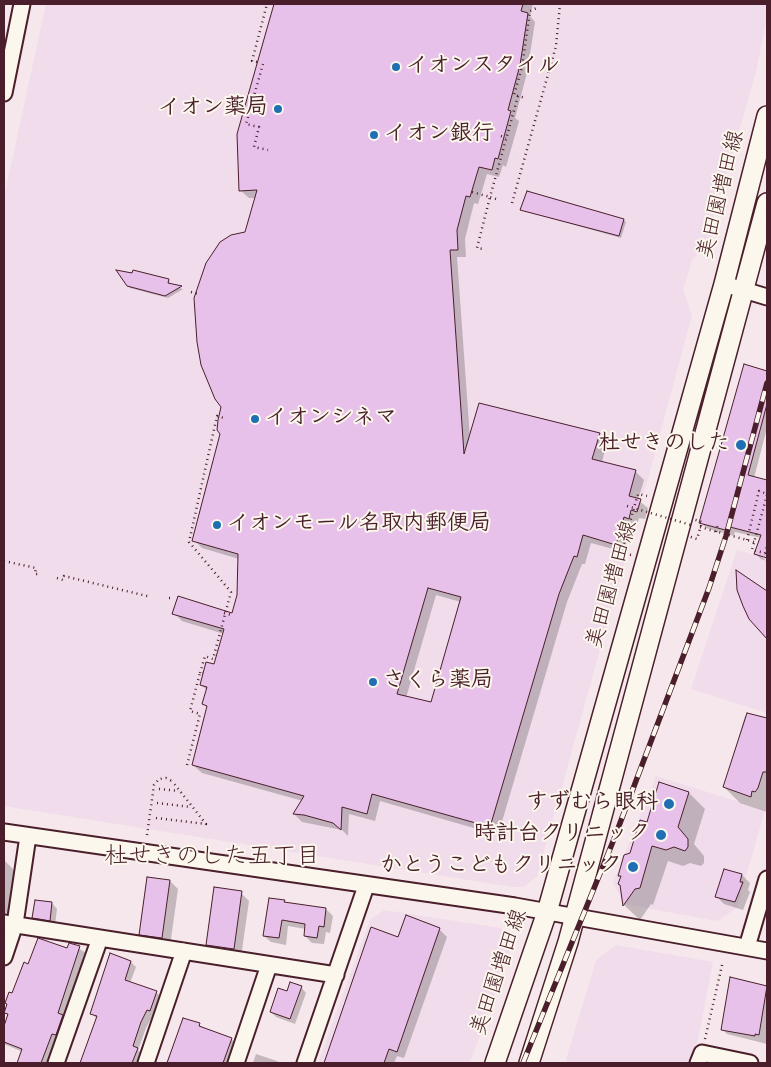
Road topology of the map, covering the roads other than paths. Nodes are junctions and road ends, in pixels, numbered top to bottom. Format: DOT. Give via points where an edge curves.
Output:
graph roads {
  1 [pos="22,4"];
  2 [pos="4,93"];
  3 [pos="767,116"];
  4 [pos="767,203"];
  5 [pos="724,284"];
  6 [pos="745,290"];
  7 [pos="767,297"];
  8 [pos="4,832"];
  9 [pos="28,836"];
  10 [pos="767,879"];
  11 [pos="366,886"];
  12 [pos="547,912"];
  13 [pos="575,917"];
  14 [pos="10,924"];
  15 [pos="100,938"];
  16 [pos="747,947"];
  17 [pos="184,951"];
  18 [pos="767,951"];
  19 [pos="4,957"];
  20 [pos="270,965"];
  21 [pos="336,975"];
  22 [pos="700,1058"];
  23 [pos="56,1063"];
  24 [pos="146,1063"];
  25 [pos="236,1063"];
  26 [pos="305,1063"];
  27 [pos="495,1063"];
  28 [pos="529,1063"];
  29 [pos="750,1063"];
  1 -- 2 [label="street"];
  3 -- 5 [label="main road, 美田園増田線"];
  4 -- 6 [label="main road, 美田園増田線"];
  5 -- 6 [label="street"];
  5 -- 12 [label="main road, 美田園増田線"];
  6 -- 7 [label="street"];
  6 -- 13 [label="main road, 美田園増田線"];
  8 -- 9 [label="street"];
  9 -- 11 [label="street"];
  9 -- 14 [label="street"];
  10 -- 16 [label="street"];
  11 -- 12 [label="street"];
  11 -- 21 [label="street"];
  12 -- 13 [label="street"];
  12 -- 27 [label="main road, 美田園増田線"];
  13 -- 16 [label="street"];
  13 -- 28 [label="main road, 美田園増田線"];
  14 -- 15 [label="street"];
  14 -- 19 [label="street"];
  15 -- 17 [label="street"];
  15 -- 23 [label="street"];
  16 -- 18 [label="street"];
  17 -- 20 [label="street"];
  17 -- 24 [label="street"];
  20 -- 21 [label="street"];
  20 -- 25 [label="street"];
  21 -- 26 [label="street"];
  22 -- 29 [label="street"];
}
